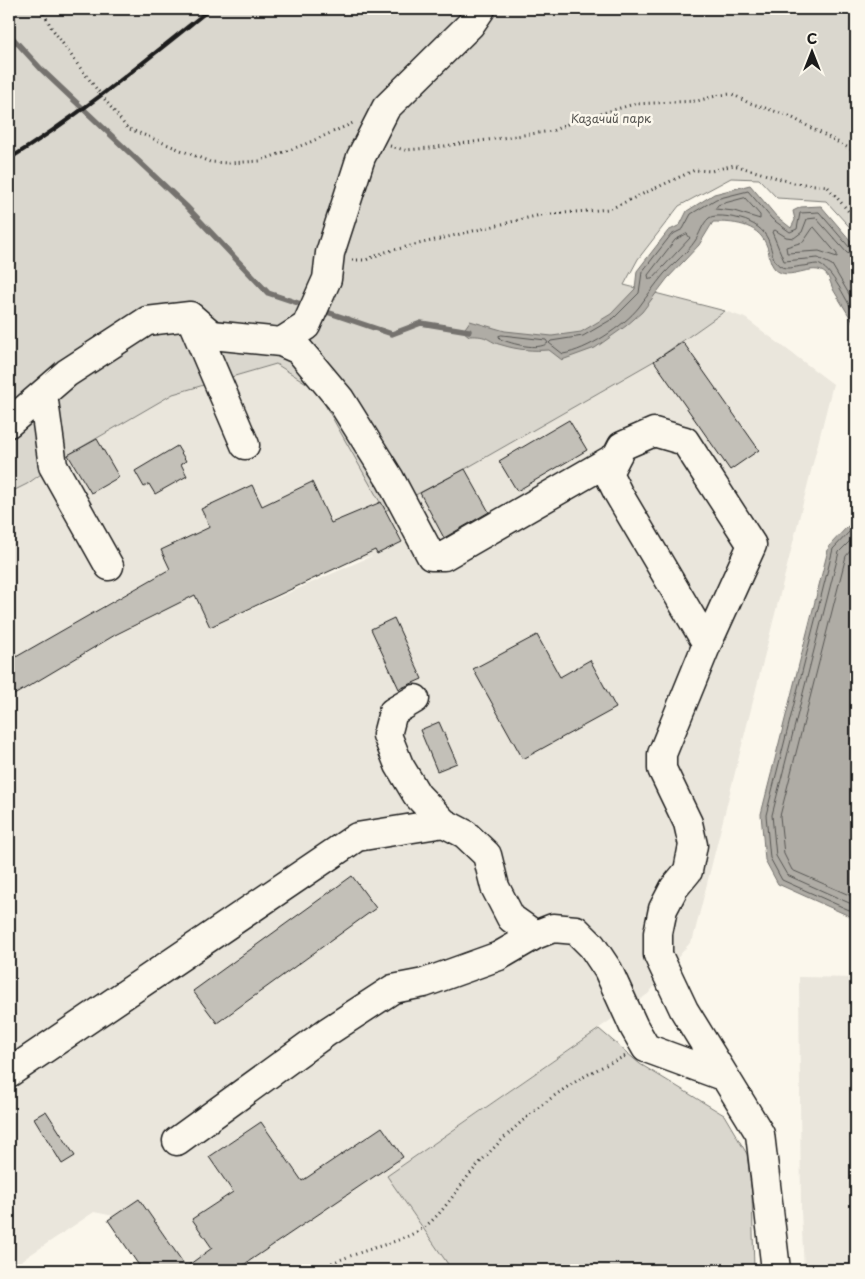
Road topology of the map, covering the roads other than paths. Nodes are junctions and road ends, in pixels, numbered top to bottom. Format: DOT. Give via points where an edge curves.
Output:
graph roads {
  1 [pos="481,9"];
  2 [pos="190,316"];
  3 [pos="281,342"];
  4 [pos="42,394"];
  5 [pos="9,423"];
  6 [pos="245,445"];
  7 [pos="616,457"];
  8 [pos="108,566"];
  9 [pos="707,644"];
  10 [pos="415,699"];
  11 [pos="444,823"];
  12 [pos="535,935"];
  13 [pos="9,1073"];
  14 [pos="725,1077"];
  15 [pos="177,1141"];
  16 [pos="776,1270"];
  1 -- 3 [label="street" via="470,25 386,108 362,157 329,261 327,279 306,326"];
  2 -- 3 [label="street" via="212,335"];
  2 -- 4 [label="street" via="146,321 67,373"];
  2 -- 6 [label="street"];
  3 -- 7 [label="street" via="299,350 330,386 360,430 431,556 444,556"];
  4 -- 5 [label="street"];
  4 -- 8 [label="street" via="53,466"];
  7 -- 9 [label="street" via="608,473"];
  7 -- 9 [label="street" via="622,446 654,432 685,441 752,545"];
  9 -- 14 [label="street" via="662,754 662,769 688,824 693,844 688,871 663,909 658,955 684,1010"];
  10 -- 11 [label="street" via="393,712 387,735 417,795"];
  11 -- 12 [label="street" via="465,834 486,855 494,887 511,918"];
  11 -- 13 [label="street" via="357,837"];
  12 -- 14 [label="street" via="553,928 576,930 608,970 646,1048"];
  12 -- 15 [label="street" via="499,956 424,983 393,989 327,1032"];
  14 -- 16 [label="street" via="760,1134"];
}
